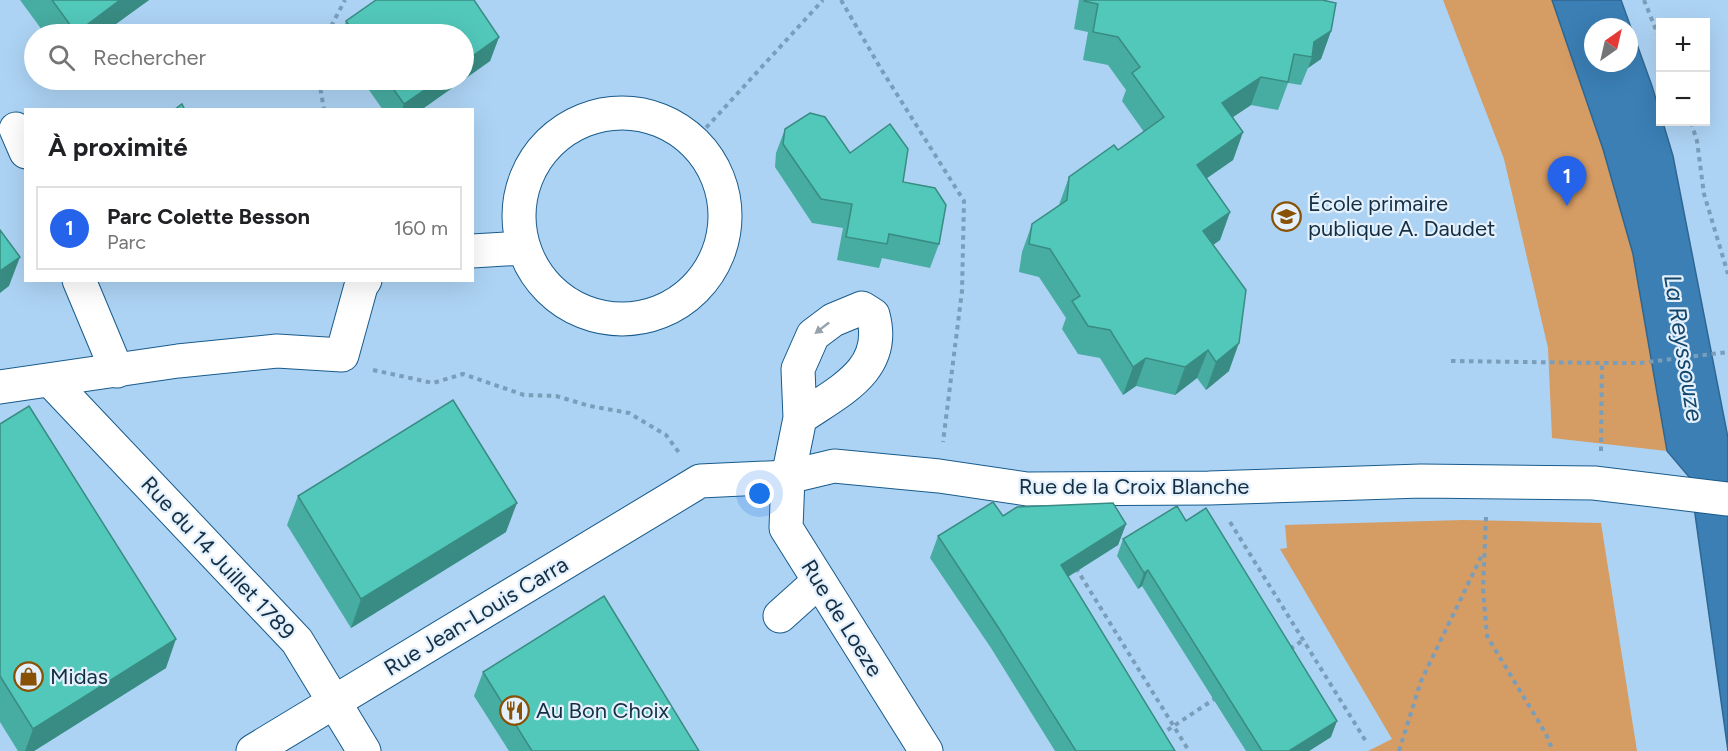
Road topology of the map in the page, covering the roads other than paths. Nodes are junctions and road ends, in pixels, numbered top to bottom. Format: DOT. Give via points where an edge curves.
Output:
graph roads {
  1 [pos="523,248"];
  2 [pos="474,251"];
  3 [pos="80,282"];
  4 [pos="363,282"];
  5 [pos="117,370"];
  6 [pos="51,381"];
  7 [pos="0,387"];
  8 [pos="800,418"];
  9 [pos="788,477"];
  10 [pos="700,482"];
  11 [pos="1728,499"];
  12 [pos="819,581"];
  13 [pos="780,616"];
  14 [pos="334,702"];
  15 [pos="253,751"];
  16 [pos="364,751"];
  17 [pos="926,751"];
  1 -- 1 [label="street" via="518,214 524,180 541,150 567,127 598,114 633,112 666,121 694,141 714,166 724,195 726,227 718,257 701,284 678,304 649,316 617,320 586,314 559,299 537,275"];
  1 -- 2 [label="street"];
  3 -- 5 [label="street"];
  4 -- 5 [label="street" via="342,355 277,351"];
  5 -- 6 [label="street"];
  6 -- 7 [label="street"];
  6 -- 14 [label="street, Rue du 14 Juillet 1789" via="297,641"];
  8 -- 9 [label="street, Rue de Loeze"];
  9 -- 10 [label="street, Rue de la Croix Blanche"];
  9 -- 11 [label="street, Rue de la Croix Blanche" via="834,466 1027,489 1421,481 1594,483"];
  9 -- 12 [label="street, Rue de Loeze" via="786,528"];
  10 -- 14 [label="street, Rue Jean-Louis Carra"];
  12 -- 13 [label="street"];
  12 -- 17 [label="street, Rue de Loeze"];
  14 -- 15 [label="street, Rue Jean-Louis Carra"];
  14 -- 16 [label="street, Rue du 14 Juillet 1789"];
}
